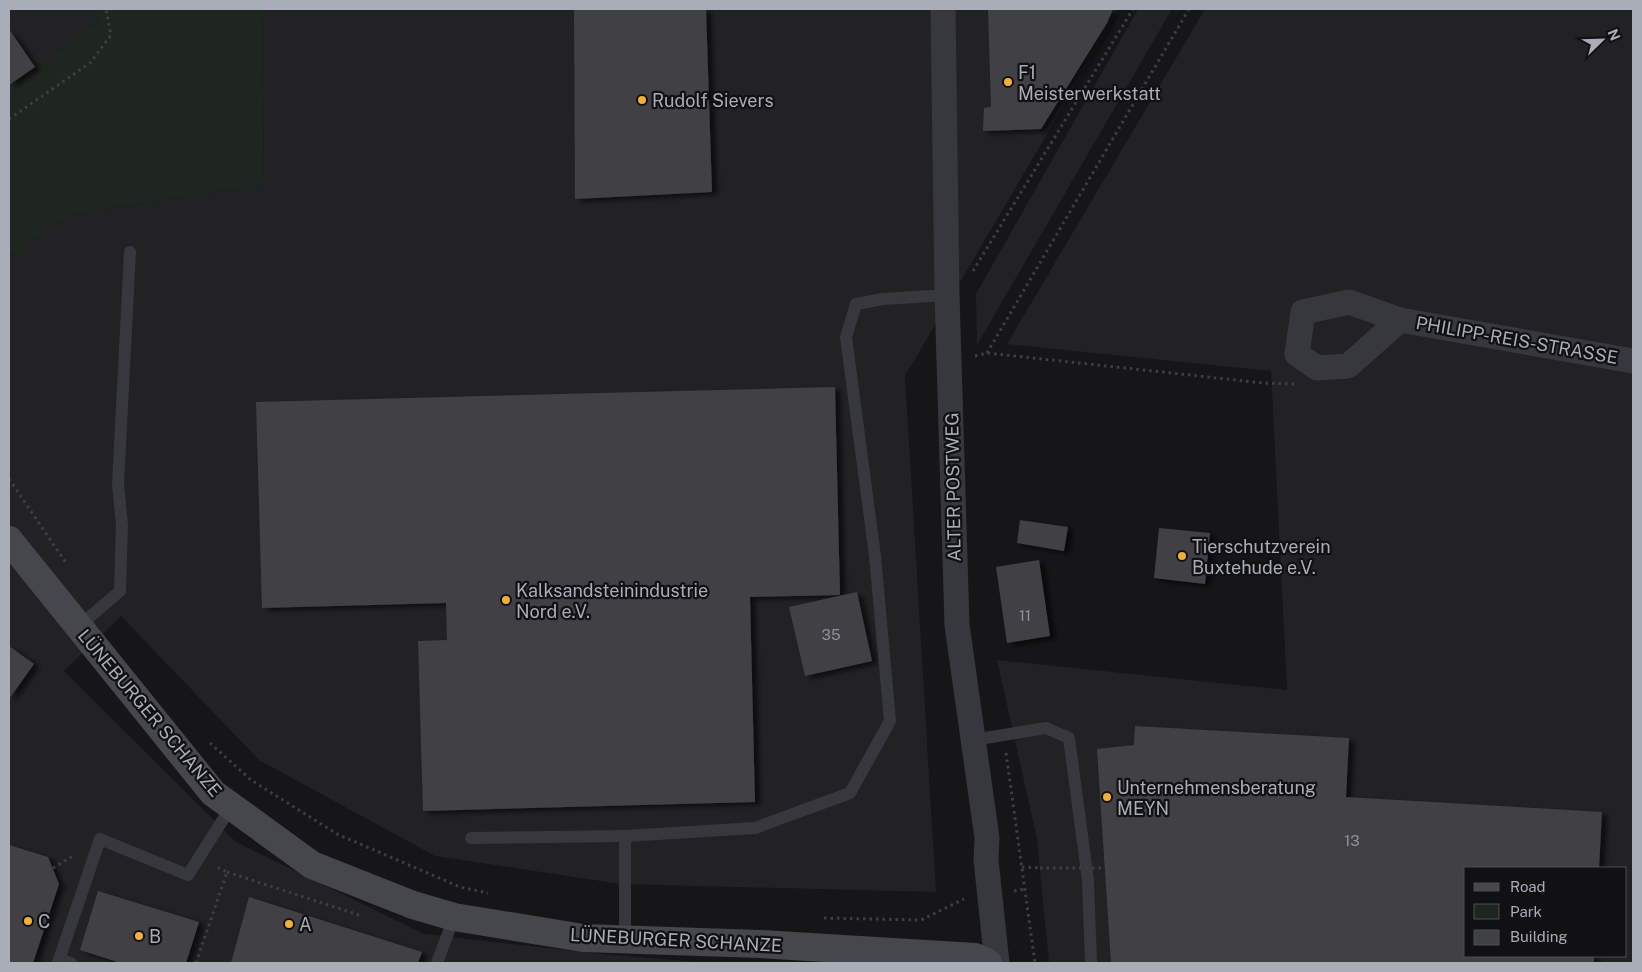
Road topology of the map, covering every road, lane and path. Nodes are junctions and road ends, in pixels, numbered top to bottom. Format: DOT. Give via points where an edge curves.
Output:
graph roads {
  1 [pos="106,9"];
  2 [pos="943,9"];
  3 [pos="1133,9"];
  4 [pos="1190,9"];
  5 [pos="9,119"];
  6 [pos="130,252"];
  7 [pos="948,304"];
  8 [pos="1400,320"];
  9 [pos="1633,361"];
  10 [pos="1317,368"];
  11 [pos="9,479"];
  12 [pos="9,540"];
  13 [pos="70,570"];
  14 [pos="78,627"];
  15 [pos="1003,734"];
  16 [pos="973,740"];
  17 [pos="208,741"];
  18 [pos="231,807"];
  19 [pos="625,836"];
  20 [pos="471,838"];
  21 [pos="198,859"];
  22 [pos="1022,867"];
  23 [pos="1106,868"];
  24 [pos="227,872"];
  25 [pos="1025,889"];
  26 [pos="497,895"];
  27 [pos="990,895"];
  28 [pos="359,915"];
  29 [pos="454,917"];
  30 [pos="822,918"];
  31 [pos="625,940"];
  32 [pos="63,962"];
  33 [pos="196,963"];
  34 [pos="437,963"];
  35 [pos="988,963"];
  36 [pos="997,963"];
  37 [pos="1035,963"];
  38 [pos="1091,963"];
  1 -- 5 [label="path" via="111,35 90,63"];
  2 -- 7 [label="street, ALTER POSTWEG"];
  3 -- 7 [label="path"];
  4 -- 10 [label="path" via="987,353 1263,383 1300,384"];
  6 -- 14 [label="lane" via="118,484 122,525 120,591"];
  7 -- 16 [label="street, ALTER POSTWEG" via="957,625"];
  7 -- 19 [label="lane" via="883,299 856,304 846,337 875,556 890,721 850,793 755,828"];
  8 -- 9 [label="street, PHILIPP-REIS-STRASSE"];
  8 -- 10 [label="street, PHILIPP-REIS-STRASSE" via="1348,366"];
  8 -- 10 [label="street, PHILIPP-REIS-STRASSE" via="1349,302 1303,312 1297,354"];
  11 -- 13 [label="path"];
  12 -- 14 [label="street, LÜNEBURGER SCHANZE"];
  14 -- 18 [label="street, LÜNEBURGER SCHANZE" via="213,793"];
  15 -- 16 [label="lane"];
  15 -- 22 [label="path"];
  15 -- 38 [label="lane" via="1046,728 1069,738 1088,880"];
  16 -- 27 [label="street, ALTER POSTWEG"];
  17 -- 26 [label="path" via="251,780 337,834 460,887"];
  18 -- 21 [label="lane"];
  18 -- 29 [label="street, LÜNEBURGER SCHANZE" via="312,865 413,905"];
  19 -- 20 [label="lane"];
  19 -- 31 [label="lane"];
  21 -- 24 [label="path"];
  21 -- 32 [label="lane" via="188,875 100,839"];
  22 -- 23 [label="path, bridge"];
  22 -- 25 [label="path"];
  24 -- 28 [label="path"];
  24 -- 33 [label="path"];
  25 -- 27 [label="path"];
  25 -- 37 [label="path"];
  27 -- 30 [label="path" via="967,898 920,920"];
  27 -- 36 [label="street, ALTER POSTWEG"];
  29 -- 31 [label="street, LÜNEBURGER SCHANZE" via="583,938"];
  29 -- 34 [label="lane"];
  31 -- 35 [label="street, LÜNEBURGER SCHANZE" via="760,944 975,957"];
}
